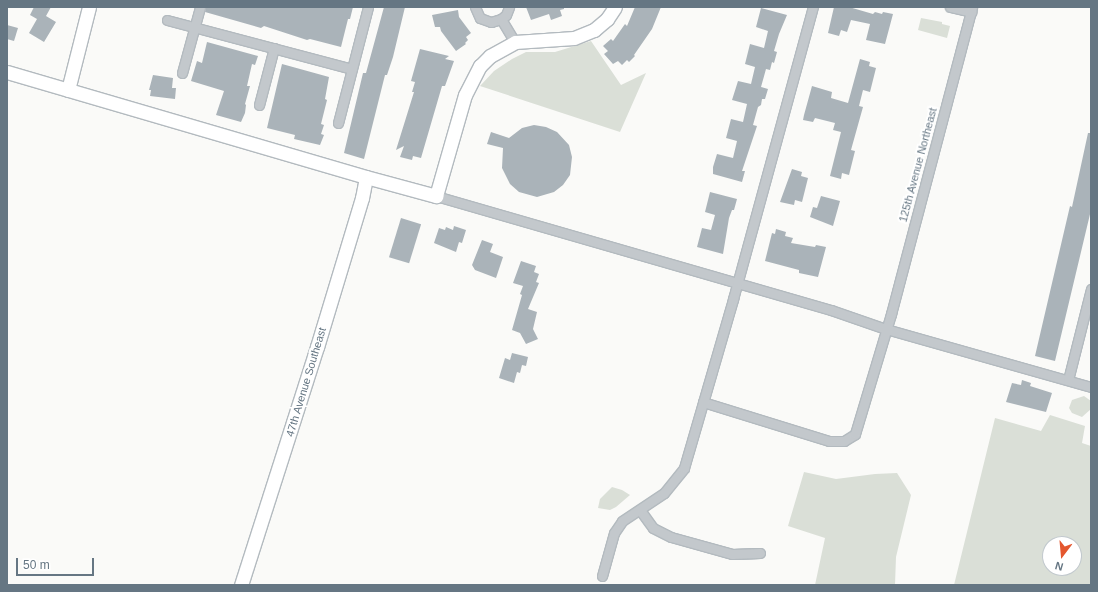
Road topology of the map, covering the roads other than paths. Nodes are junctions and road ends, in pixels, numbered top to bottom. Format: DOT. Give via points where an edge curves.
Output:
graph roads {
  1 [pos="89,7"];
  2 [pos="200,7"];
  3 [pos="368,7"];
  4 [pos="475,7"];
  5 [pos="509,7"];
  6 [pos="615,7"];
  7 [pos="813,7"];
  8 [pos="950,7"];
  9 [pos="971,10"];
  10 [pos="501,19"];
  11 [pos="167,20"];
  12 [pos="194,26"];
  13 [pos="515,42"];
  14 [pos="274,48"];
  15 [pos="352,69"];
  16 [pos="7,72"];
  17 [pos="182,73"];
  18 [pos="68,90"];
  19 [pos="259,105"];
  20 [pos="338,123"];
  21 [pos="366,177"];
  22 [pos="436,196"];
  23 [pos="738,283"];
  24 [pos="1091,289"];
  25 [pos="886,329"];
  26 [pos="1068,380"];
  27 [pos="1091,387"];
  28 [pos="704,402"];
  29 [pos="640,510"];
  30 [pos="760,553"];
  31 [pos="602,576"];
  32 [pos="242,585"];
  1 -- 18 [label="street"];
  2 -- 12 [label="street"];
  3 -- 15 [label="street"];
  4 -- 10 [label="street" via="477,14 485,21 496,22"];
  5 -- 10 [label="street"];
  6 -- 13 [label="street" via="608,19 574,38"];
  7 -- 23 [label="street"];
  8 -- 9 [label="street"];
  9 -- 25 [label="street, 125th Avenue Northeast"];
  10 -- 13 [label="street"];
  11 -- 12 [label="street"];
  12 -- 14 [label="street"];
  12 -- 17 [label="street"];
  13 -- 22 [label="street" via="490,56 473,78 465,95"];
  14 -- 15 [label="street"];
  14 -- 19 [label="street"];
  15 -- 20 [label="street"];
  16 -- 18 [label="street"];
  18 -- 21 [label="street"];
  21 -- 22 [label="street"];
  21 -- 32 [label="street, 47th Avenue Southeast" via="321,333"];
  22 -- 23 [label="street"];
  23 -- 25 [label="street"];
  23 -- 28 [label="street"];
  24 -- 26 [label="street"];
  25 -- 26 [label="street"];
  25 -- 28 [label="street, 125th Avenue Northeast" via="855,434 844,441 828,441"];
  26 -- 27 [label="street"];
  28 -- 29 [label="street" via="684,468 664,493"];
  29 -- 30 [label="street" via="653,528 671,537 732,554"];
  29 -- 31 [label="street" via="624,519 614,533"];
}
